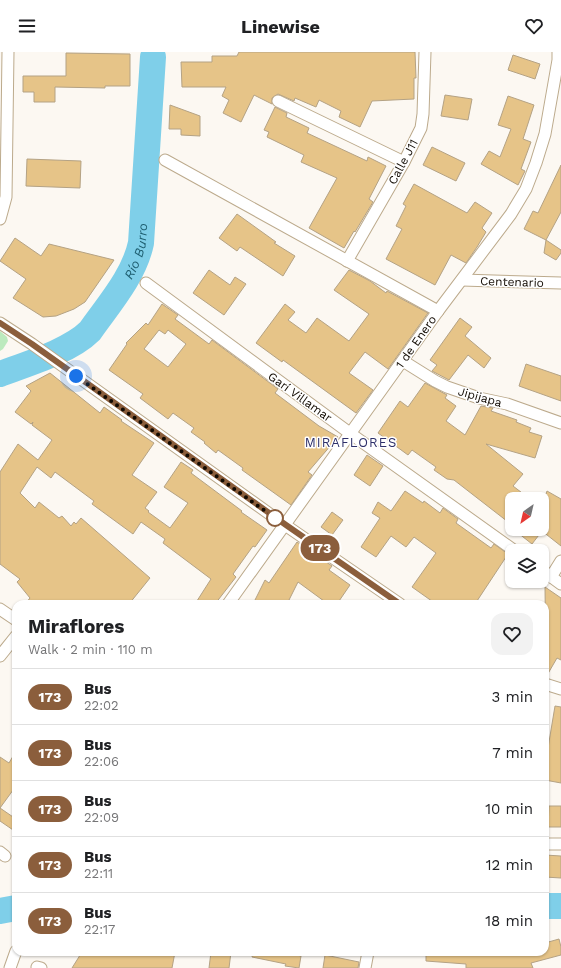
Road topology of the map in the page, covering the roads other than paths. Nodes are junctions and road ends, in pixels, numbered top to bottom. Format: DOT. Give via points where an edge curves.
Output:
graph roads {
  1 [pos="8,52"];
  2 [pos="425,52"];
  3 [pos="559,56"];
  4 [pos="278,101"];
  5 [pos="165,160"];
  6 [pos="404,162"];
  7 [pos="0,219"];
  8 [pos="347,261"];
  9 [pos="462,280"];
  10 [pos="146,283"];
  11 [pos="561,283"];
  12 [pos="438,311"];
  13 [pos="0,323"];
  14 [pos="403,361"];
  15 [pos="561,423"];
  16 [pos="351,434"];
  17 [pos="286,525"];
  18 [pos="505,544"];
  19 [pos="561,561"];
  20 [pos="549,572"];
  21 [pos="549,575"];
  22 [pos="561,584"];
  23 [pos="231,600"];
  24 [pos="394,600"];
  25 [pos="0,609"];
  26 [pos="12,617"];
  27 [pos="12,641"];
  28 [pos="0,656"];
  29 [pos="549,685"];
  30 [pos="561,689"];
  31 [pos="549,844"];
  32 [pos="561,844"];
  33 [pos="14,956"];
  34 [pos="367,956"];
  35 [pos="10,968"];
  36 [pos="365,968"];
  1 -- 7 [label="street" via="6,197"];
  2 -- 6 [label="street, Calle J11" via="421,128"];
  3 -- 9 [label="street, 1 de Enero" via="545,134 526,188 511,214"];
  4 -- 6 [label="street"];
  5 -- 8 [label="street"];
  6 -- 8 [label="street, Calle J11"];
  8 -- 12 [label="street"];
  9 -- 11 [label="street, Centenario"];
  9 -- 12 [label="street, 1 de Enero"];
  10 -- 16 [label="street, Garí Villamar"];
  12 -- 14 [label="street, 1 de Enero"];
  13 -- 17 [label="street"];
  14 -- 15 [label="street, Jipijapa" via="447,387"];
  14 -- 16 [label="street, 1 de Enero"];
  16 -- 17 [label="street, 1 de Enero"];
  16 -- 18 [label="street, Garí Villamar"];
  17 -- 23 [label="street, 1 de Enero"];
  17 -- 24 [label="street"];
  19 -- 20 [label="street"];
  21 -- 22 [label="street"];
  25 -- 26 [label="street"];
  27 -- 28 [label="street"];
  29 -- 30 [label="street"];
  31 -- 32 [label="street"];
  33 -- 35 [label="street"];
  34 -- 36 [label="street"];
}
